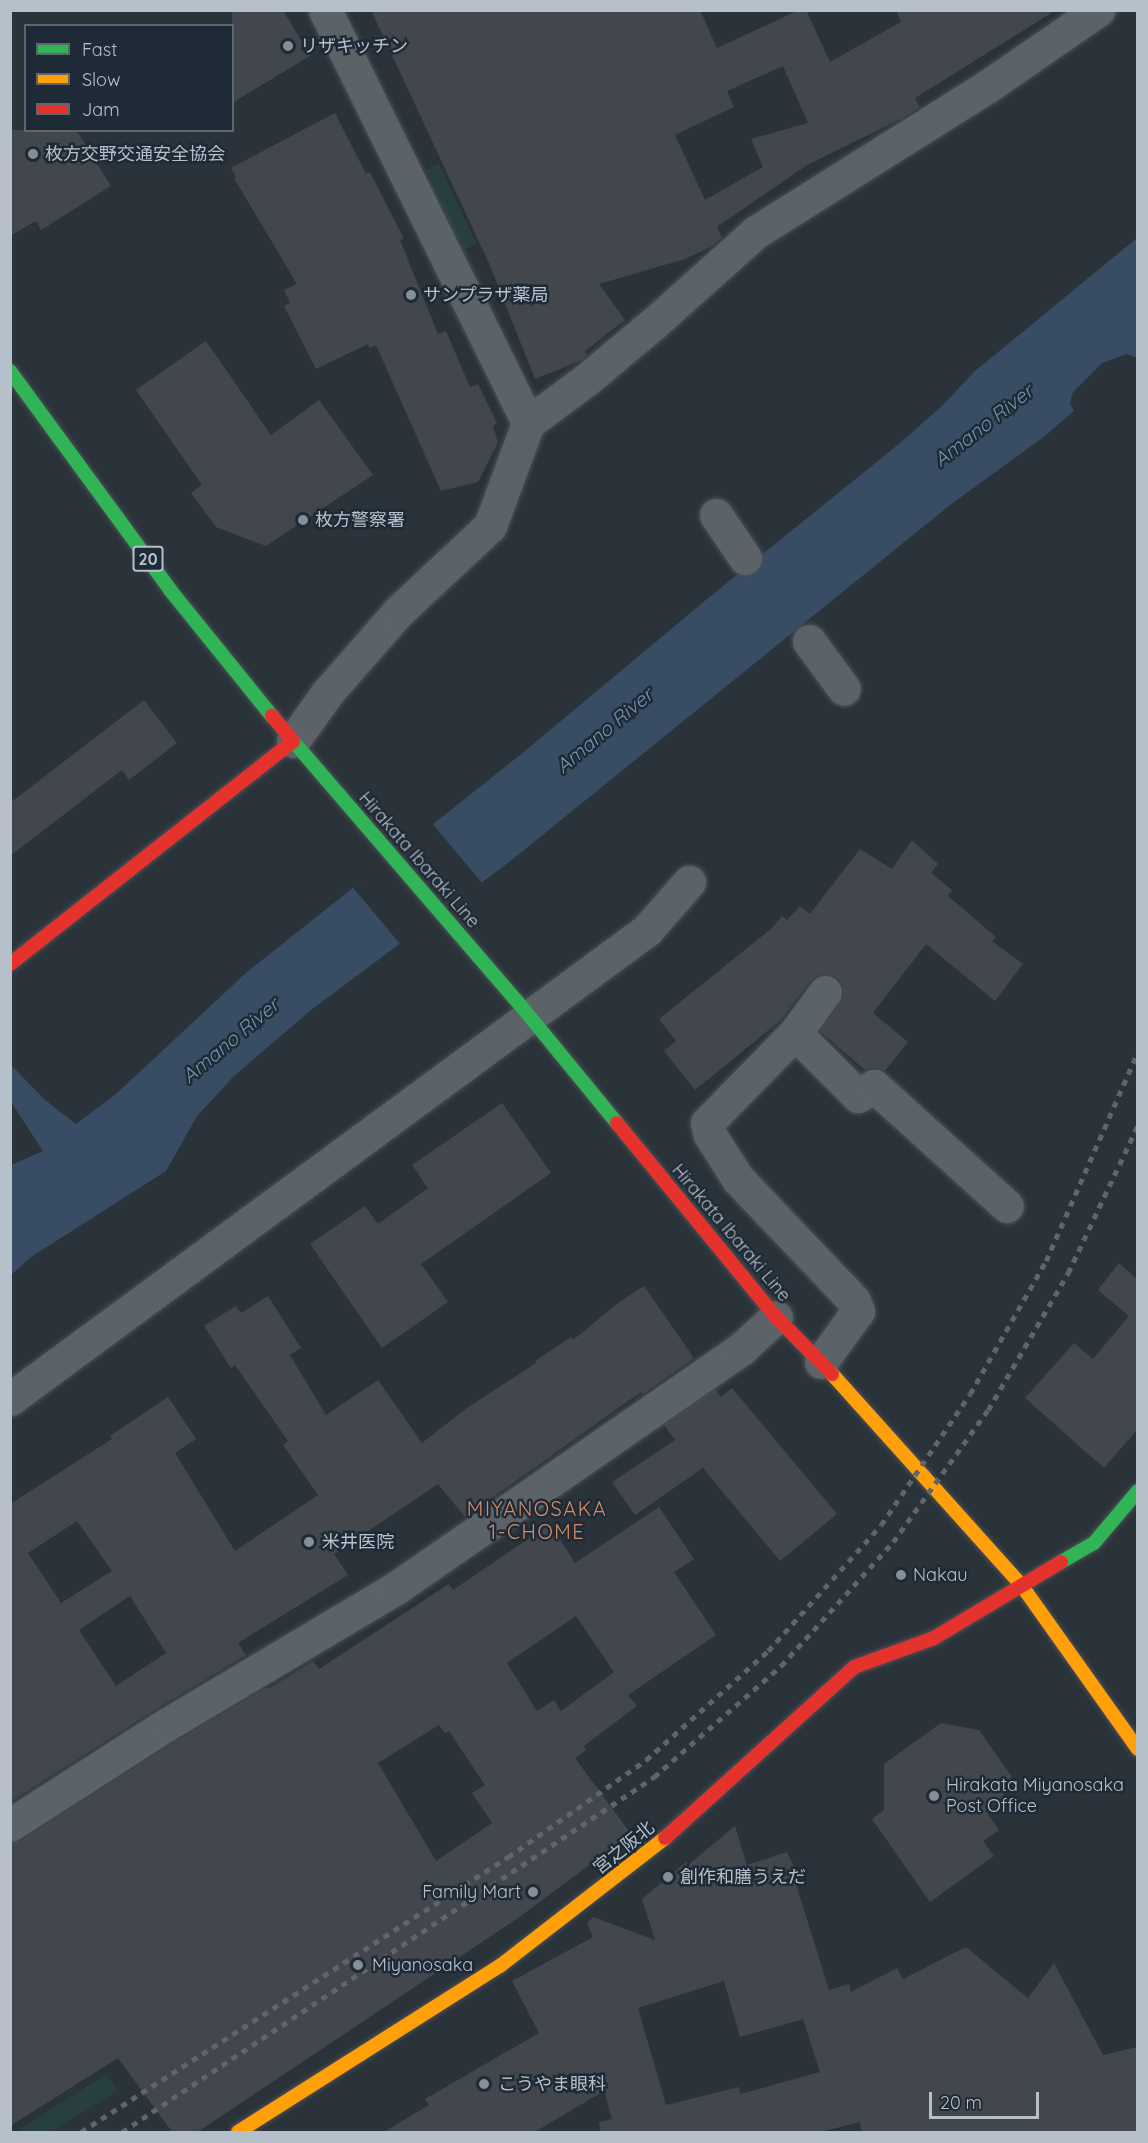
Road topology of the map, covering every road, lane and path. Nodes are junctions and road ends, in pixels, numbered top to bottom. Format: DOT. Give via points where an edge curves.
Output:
graph roads {
  1 [pos="325,10"];
  2 [pos="1098,10"];
  3 [pos="10,372"];
  4 [pos="528,423"];
  5 [pos="716,515"];
  6 [pos="745,558"];
  7 [pos="809,642"];
  8 [pos="844,689"];
  9 [pos="293,741"];
  10 [pos="689,882"];
  11 [pos="10,964"];
  12 [pos="825,992"];
  13 [pos="523,1009"];
  14 [pos="795,1033"];
  15 [pos="1007,1206"];
  16 [pos="776,1317"];
  17 [pos="821,1362"];
  18 [pos="10,1400"];
  19 [pos="1137,1491"];
  20 [pos="1022,1586"];
  21 [pos="1137,1749"];
  22 [pos="10,1825"];
  23 [pos="238,2133"];
  1 -- 4 [label="street"];
  2 -- 4 [label="street" via="988,86 756,232 645,331"];
  3 -- 9 [label="main road, 20" via="171,591"];
  4 -- 9 [label="street" via="490,526 398,612 328,692"];
  5 -- 6 [label="street"];
  7 -- 8 [label="street"];
  9 -- 11 [label="main road"];
  9 -- 13 [label="main road, Hirakata Ibaraki Line"];
  10 -- 13 [label="street" via="646,930"];
  12 -- 14 [label="street"];
  13 -- 16 [label="main road, Hirakata Ibaraki Line"];
  13 -- 18 [label="street"];
  14 -- 15 [label="street" via="858,1096 874,1086"];
  14 -- 17 [label="street" via="707,1124 738,1179 854,1301 858,1311"];
  16 -- 17 [label="main road, Hirakata Ibaraki Line"];
  16 -- 22 [label="street" via="742,1348 396,1588 166,1725"];
  17 -- 20 [label="main road, Hirakata Ibaraki Line"];
  19 -- 20 [label="main road, 宮之阪北" via="1094,1543"];
  20 -- 21 [label="main road, Hirakata Ibaraki Line"];
  20 -- 23 [label="main road, 宮之阪北" via="934,1638 854,1666 663,1840 510,1959"];
}
